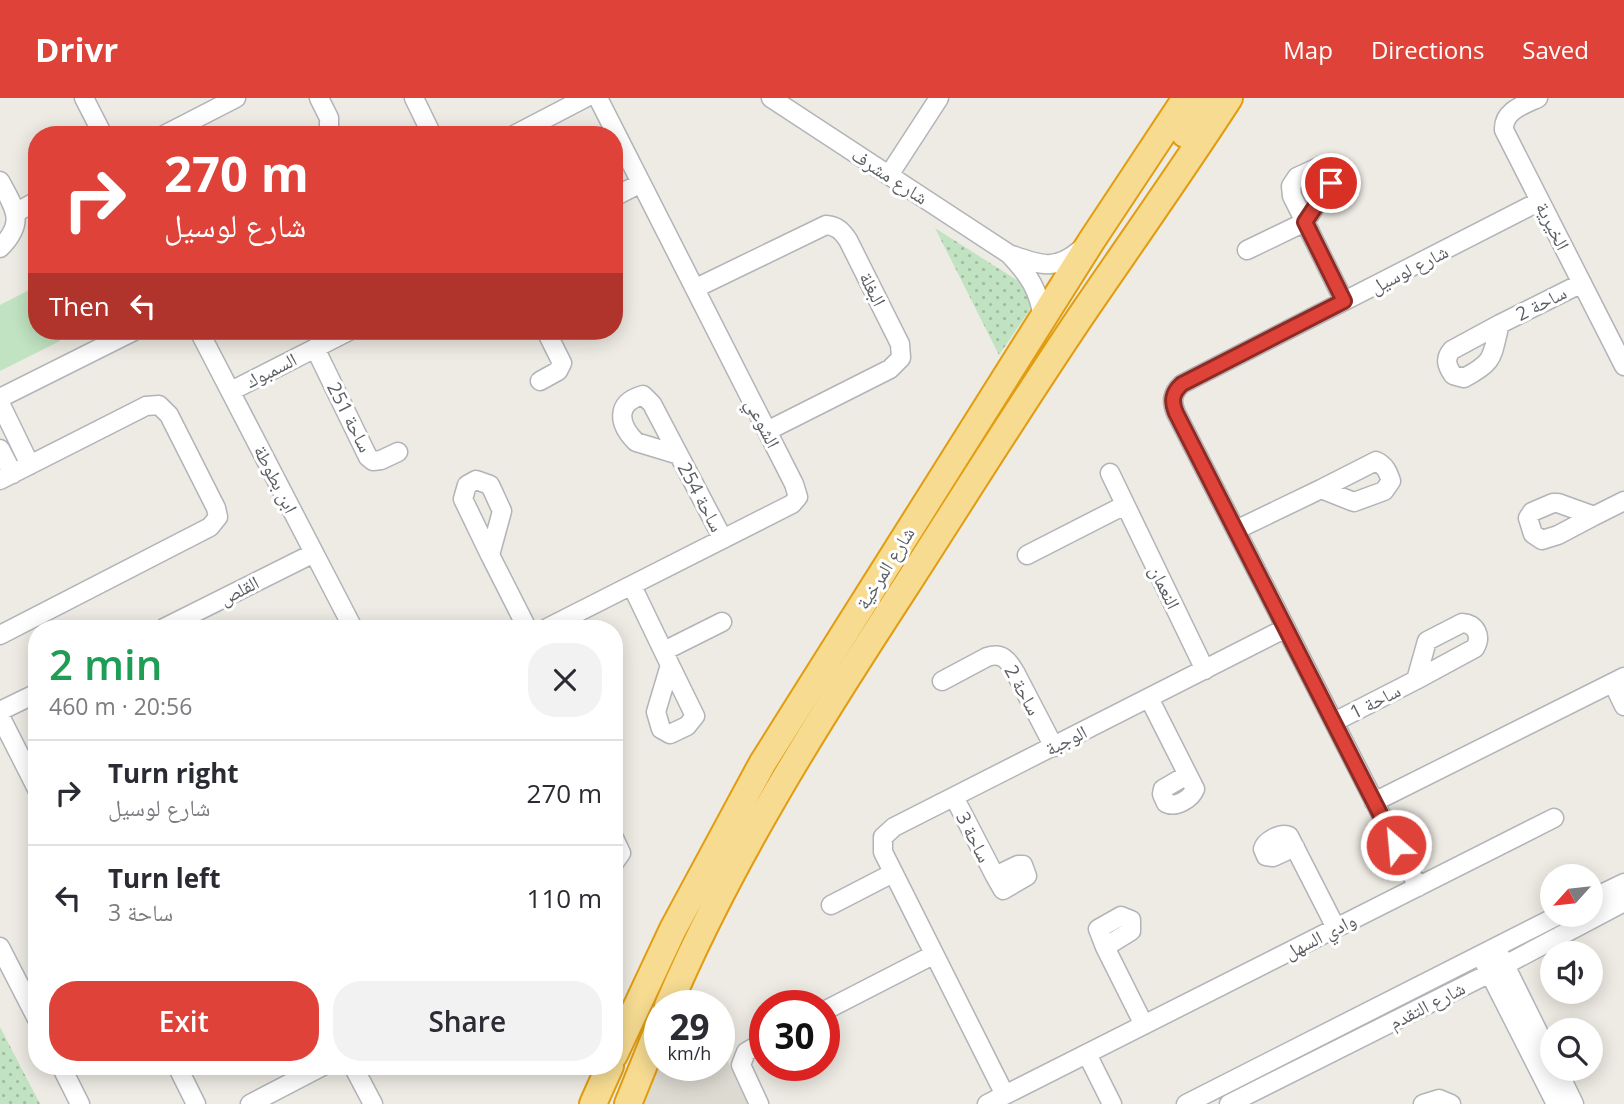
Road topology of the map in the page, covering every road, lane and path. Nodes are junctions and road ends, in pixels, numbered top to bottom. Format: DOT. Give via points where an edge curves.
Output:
graph roads {
  1 [pos="84,98"];
  2 [pos="236,98"];
  3 [pos="319,98"];
  4 [pos="414,98"];
  5 [pos="585,98"];
  6 [pos="598,98"];
  7 [pos="771,98"];
  8 [pos="939,98"];
  9 [pos="1186,98"];
  10 [pos="1207,98"];
  11 [pos="1229,98"];
  12 [pos="1538,98"];
  13 [pos="208,104"];
  14 [pos="98,126"];
  15 [pos="177,126"];
  16 [pos="329,126"];
  17 [pos="428,126"];
  18 [pos="531,126"];
  19 [pos="612,126"];
  20 [pos="623,147"];
  21 [pos="888,175"];
  22 [pos="0,181"];
  23 [pos="641,183"];
  24 [pos="623,192"];
  25 [pos="1540,201"];
  26 [pos="28,206"];
  27 [pos="17,212"];
  28 [pos="1092,240"];
  29 [pos="0,248"];
  30 [pos="1247,250"];
  31 [pos="1009,254"];
  32 [pos="1582,283"];
  33 [pos="696,288"];
  34 [pos="1344,301"];
  35 [pos="1086,308"];
  36 [pos="1043,319"];
  37 [pos="1500,324"];
  38 [pos="117,340"];
  39 [pos="204,340"];
  40 [pos="331,340"];
  41 [pos="550,340"];
  42 [pos="315,348"];
  43 [pos="1624,366"];
  44 [pos="540,381"];
  45 [pos="231,391"];
  46 [pos="0,400"];
  47 [pos="767,431"];
  48 [pos="0,449"];
  49 [pos="398,452"];
  50 [pos="679,456"];
  51 [pos="30,465"];
  52 [pos="1357,470"];
  53 [pos="1110,473"];
  54 [pos="6,477"];
  55 [pos="1321,488"];
  56 [pos="496,496"];
  57 [pos="1369,498"];
  58 [pos="1624,501"];
  59 [pos="1125,505"];
  60 [pos="468,511"];
  61 [pos="1594,516"];
  62 [pos="1236,530"];
  63 [pos="723,539"];
  64 [pos="314,553"];
  65 [pos="490,555"];
  66 [pos="1027,555"];
  67 [pos="632,586"];
  68 [pos="29,620"];
  69 [pos="180,620"];
  70 [pos="349,620"];
  71 [pos="523,620"];
  72 [pos="563,620"];
  73 [pos="28,621"];
  74 [pos="722,622"];
  75 [pos="1286,628"];
  76 [pos="1440,633"];
  77 [pos="0,635"];
  78 [pos="1454,660"];
  79 [pos="1205,670"];
  80 [pos="1416,680"];
  81 [pos="1618,680"];
  82 [pos="942,681"];
  83 [pos="28,698"];
  84 [pos="1149,698"];
  85 [pos="1624,706"];
  86 [pos="0,714"];
  87 [pos="1334,722"];
  88 [pos="1054,747"];
  89 [pos="28,771"];
  90 [pos="1187,775"];
  91 [pos="954,797"];
  92 [pos="1374,802"];
  93 [pos="1554,818"];
  94 [pos="1294,847"];
  95 [pos="893,873"];
  96 [pos="995,876"];
  97 [pos="1624,883"];
  98 [pos="1418,887"];
  99 [pos="1603,893"];
  100 [pos="1624,902"];
  101 [pos="831,905"];
  102 [pos="1540,925"];
  103 [pos="1336,928"];
  104 [pos="0,947"];
  105 [pos="1105,947"];
  106 [pos="1488,951"];
  107 [pos="933,955"];
  108 [pos="1497,969"];
  109 [pos="676,990"];
  110 [pos="28,1001"];
  111 [pos="840,1003"];
  112 [pos="1144,1025"];
  113 [pos="623,1035"];
  114 [pos="1540,1040"];
  115 [pos="749,1050"];
  116 [pos="1087,1054"];
  117 [pos="644,1065"];
  118 [pos="66,1075"];
  119 [pos="182,1075"];
  120 [pos="306,1075"];
  121 [pos="358,1075"];
  122 [pos="606,1075"];
  123 [pos="1563,1081"];
  124 [pos="1005,1095"];
  125 [pos="80,1104"];
  126 [pos="197,1104"];
  127 [pos="250,1104"];
  128 [pos="373,1104"];
  129 [pos="593,1104"];
  130 [pos="628,1104"];
  131 [pos="759,1104"];
  132 [pos="987,1104"];
  133 [pos="1112,1104"];
  134 [pos="1186,1104"];
  135 [pos="1229,1104"];
  136 [pos="1423,1104"];
  137 [pos="1451,1104"];
  138 [pos="1556,1104"];
  139 [pos="1574,1104"];
  1 -- 14 [label="street"];
  2 -- 13 [label="street"];
  3 -- 16 [label="street"];
  4 -- 17 [label="street"];
  5 -- 18 [label="street"];
  6 -- 19 [label="street, الشوعي"];
  7 -- 21 [label="street, شارع مشرف"];
  8 -- 21 [label="street"];
  9 -- 28 [label="highway, شارع المرخية"];
  10 -- 35 [label="highway" via="1110,254"];
  11 -- 35 [label="highway, شارع المرخية"];
  12 -- 25 [label="street, الخيرية" via="1509,114 1504,125"];
  13 -- 15 [label="street"];
  20 -- 23 [label="street, الشوعي"];
  21 -- 31 [label="street, شارع مشرف"];
  22 -- 27 [label="street"];
  23 -- 24 [label="street"];
  23 -- 33 [label="street, الشوعي"];
  25 -- 32 [label="street, الخيرية"];
  25 -- 34 [label="street, شارع لوسيل"];
  26 -- 27 [label="street"];
  27 -- 29 [label="street" via="11,235"];
  28 -- 31 [label="street, شارع مشرف" via="1060,263 1046,265"];
  28 -- 36 [label="highway, شارع المرخية"];
  30 -- 34 [label="street" via="1305,222"];
  31 -- 36 [label="street, شارع مشرف" via="1034,283"];
  32 -- 37 [label="street, ساحة 2"];
  32 -- 43 [label="street, الخيرية"];
  33 -- 47 [label="street, الشوعي"];
  33 -- 47 [label="street, البغلة" via="825,225 834,226 842,230 900,344 897,364"];
  34 -- 62 [label="street, شارع لوسيل" via="1176,390 1173,406"];
  35 -- 109 [label="highway, شارع المرخية" via="850,672 773,800"];
  36 -- 113 [label="highway, شارع المرخية" via="761,764"];
  37 -- 37 [label="street, ساحة 2" via="1489,362 1475,372 1460,344"];
  38 -- 46 [label="street"];
  39 -- 45 [label="street, ابن بطوطة"];
  40 -- 42 [label="street, السمبوك"];
  41 -- 44 [label="street" via="562,363 558,371"];
  42 -- 45 [label="street, السمبوك"];
  42 -- 49 [label="street, ساحة 251" via="368,457 381,460"];
  45 -- 64 [label="street, ابن بطوطة"];
  46 -- 51 [label="street"];
  47 -- 63 [label="street, الشوعي" via="798,497"];
  48 -- 54 [label="street"];
  50 -- 63 [label="street, ساحة 254"];
  51 -- 54 [label="street"];
  51 -- 68 [label="street" via="146,406 159,405 169,415 218,517 210,527"];
  52 -- 55 [label="street"];
  52 -- 57 [label="street"];
  52 -- 57 [label="street" via="1376,461 1389,474 1389,486"];
  53 -- 59 [label="street, النعمان"];
  55 -- 57 [label="street" via="1350,501"];
  55 -- 62 [label="street"];
  56 -- 60 [label="street"];
  56 -- 60 [label="street" via="490,485 470,482 463,499"];
  56 -- 65 [label="street" via="502,511"];
  58 -- 61 [label="street"];
  59 -- 66 [label="street"];
  59 -- 79 [label="street, النعمان"];
  60 -- 65 [label="street"];
  61 -- 61 [label="street" via="1558,503 1542,507 1558,536"];
  62 -- 75 [label="street, شارع لوسيل"];
  63 -- 67 [label="street, الشوعي"];
  64 -- 69 [label="street, القلص"];
  64 -- 70 [label="street, ابن بطوطة"];
  65 -- 71 [label="street"];
  67 -- 72 [label="street, الشوعي"];
  67 -- 74 [label="street" via="667,658"];
  73 -- 77 [label="street"];
  75 -- 79 [label="street, الوجبة"];
  75 -- 87 [label="street, شارع لوسيل"];
  76 -- 78 [label="street"];
  76 -- 78 [label="street, ساحة 1" via="1462,623 1476,631 1475,648"];
  76 -- 80 [label="street, ساحة 1" via="1425,644"];
  78 -- 80 [label="street, ساحة 1"];
  79 -- 84 [label="street, الوجبة"];
  80 -- 87 [label="street, ساحة 1"];
  81 -- 85 [label="street"];
  81 -- 92 [label="street"];
  82 -- 88 [label="street, ساحة 2" via="987,657 1003,657"];
  83 -- 86 [label="street"];
  84 -- 88 [label="street, الوجبة"];
  84 -- 90 [label="street"];
  86 -- 89 [label="street"];
  87 -- 92 [label="street, شارع لوسيل"];
  88 -- 91 [label="street, الوجبة"];
  91 -- 95 [label="street, الوجبة" via="887,832 881,844"];
  91 -- 96 [label="street, ساحة 3"];
  92 -- 98 [label="street, شارع لوسيل"];
  93 -- 98 [label="street, وادي السهل"];
  94 -- 103 [label="street"];
  95 -- 101 [label="street"];
  95 -- 107 [label="street, الوجبة"];
  97 -- 99 [label="street"];
  98 -- 103 [label="street, وادي السهل"];
  100 -- 108 [label="street, شارع التقدم"];
  102 -- 106 [label="street, شارع التقدم"];
  103 -- 112 [label="street, وادي السهل"];
  104 -- 110 [label="street"];
  105 -- 112 [label="street"];
  106 -- 108 [label="street"];
  106 -- 134 [label="street, شارع التقدم"];
  107 -- 111 [label="street"];
  107 -- 124 [label="street, الوجبة"];
  108 -- 114 [label="street"];
  108 -- 135 [label="street, شارع التقدم"];
  108 -- 138 [label="street"];
  112 -- 116 [label="street, وادي السهل"];
  115 -- 131 [label="street" via="741,1065"];
  116 -- 124 [label="street, وادي السهل"];
  116 -- 133 [label="street"];
  117 -- 130 [label="highway"];
  118 -- 125 [label="street"];
  119 -- 126 [label="street"];
  120 -- 127 [label="street"];
  121 -- 128 [label="street"];
  122 -- 129 [label="highway"];
  123 -- 139 [label="street"];
  124 -- 132 [label="street, وادي السهل"];
  136 -- 137 [label="street" via="1439,1099"];
}
